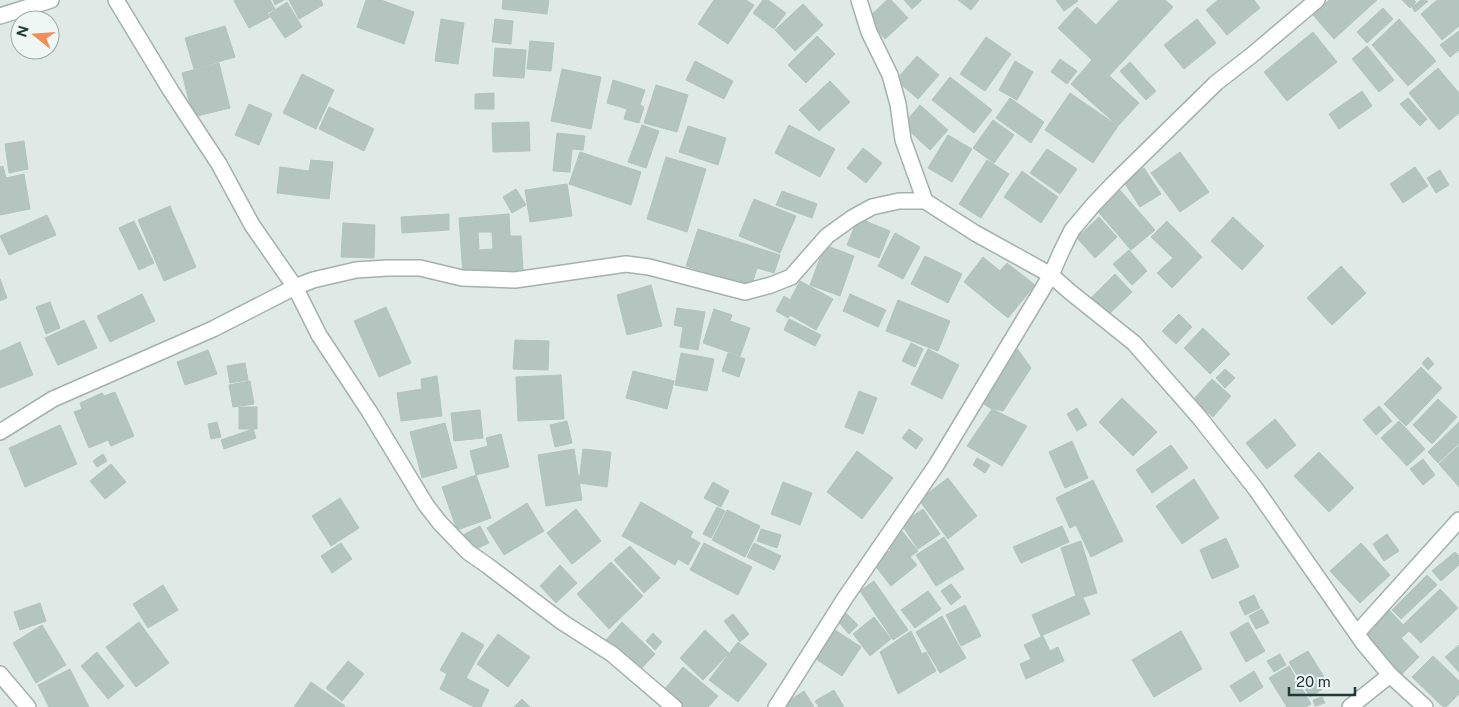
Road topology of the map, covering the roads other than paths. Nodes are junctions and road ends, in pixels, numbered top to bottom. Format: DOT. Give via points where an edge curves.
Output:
graph roads {
  1 [pos="51,0"];
  2 [pos="116,0"];
  3 [pos="859,0"];
  4 [pos="1317,0"];
  5 [pos="0,16"];
  6 [pos="924,200"];
  7 [pos="1051,274"];
  8 [pos="295,287"];
  9 [pos="0,432"];
  10 [pos="1459,520"];
  11 [pos="1357,633"];
  12 [pos="0,674"];
  13 [pos="1390,675"];
  14 [pos="28,707"];
  15 [pos="674,707"];
  16 [pos="776,707"];
  17 [pos="1350,707"];
  18 [pos="1425,707"];
  1 -- 5 [label="street"];
  2 -- 8 [label="street" via="219,164 252,225"];
  3 -- 6 [label="street" via="868,32 890,76 904,140"];
  4 -- 7 [label="street" via="1216,83 1117,180 1072,230"];
  6 -- 7 [label="street" via="975,233"];
  6 -- 8 [label="street" via="899,200 872,207 827,236 791,277 745,292 626,264 515,280 462,278 420,268 356,270"];
  7 -- 11 [label="street" via="1134,344 1199,417 1255,488"];
  7 -- 16 [label="street" via="937,464 845,598"];
  8 -- 9 [label="street" via="213,329 53,399"];
  8 -- 15 [label="street" via="319,335 440,523 468,552 562,622 612,654"];
  10 -- 11 [label="street"];
  11 -- 13 [label="street"];
  12 -- 14 [label="street"];
  13 -- 17 [label="street"];
  13 -- 18 [label="street"];
}
